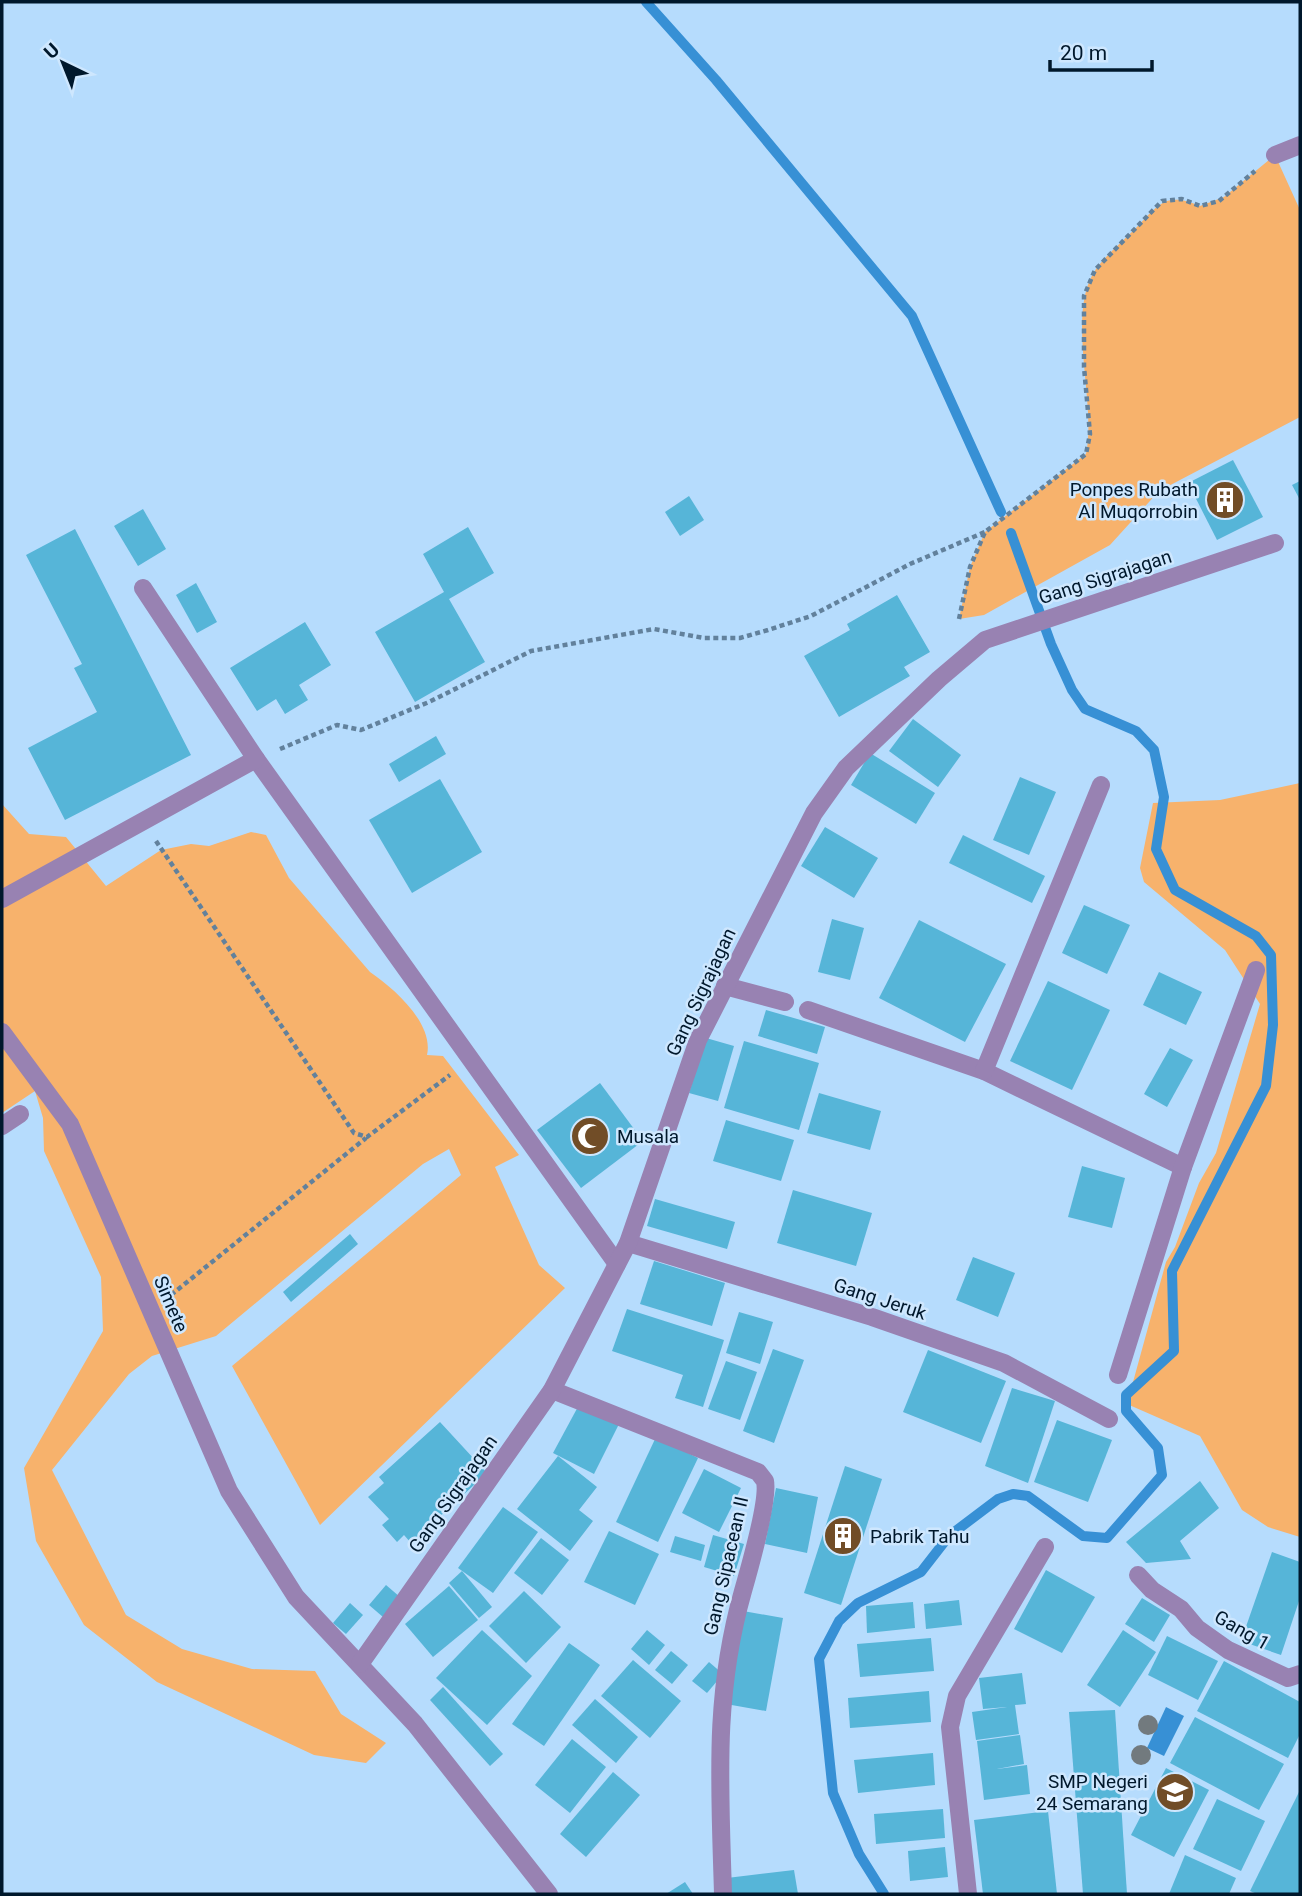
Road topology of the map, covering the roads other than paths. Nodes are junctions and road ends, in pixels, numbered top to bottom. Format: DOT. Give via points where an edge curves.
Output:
graph roads {
  1 [pos="1300,145"];
  2 [pos="1275,155"];
  3 [pos="1275,543"];
  4 [pos="143,588"];
  5 [pos="256,759"];
  6 [pos="1101,785"];
  7 [pos="2,899"];
  8 [pos="1256,970"];
  9 [pos="725,986"];
  10 [pos="785,1002"];
  11 [pos="808,1010"];
  12 [pos="2,1032"];
  13 [pos="984,1070"];
  14 [pos="20,1114"];
  15 [pos="2,1126"];
  16 [pos="1183,1167"];
  17 [pos="628,1242"];
  18 [pos="617,1264"];
  19 [pos="1118,1374"];
  20 [pos="552,1390"];
  21 [pos="1109,1419"];
  22 [pos="1045,1547"];
  23 [pos="1138,1575"];
  24 [pos="360,1664"];
  25 [pos="1300,1674"];
  26 [pos="549,1894"];
  27 [pos="723,1894"];
  28 [pos="968,1894"];
  1 -- 2 [label="street"];
  3 -- 9 [label="street, Gang Sigrajagan" via="985,640 846,768 814,813"];
  4 -- 5 [label="street"];
  5 -- 7 [label="street"];
  5 -- 18 [label="street"];
  6 -- 13 [label="street"];
  8 -- 16 [label="street"];
  9 -- 10 [label="street"];
  9 -- 17 [label="street, Gang Sigrajagan" via="698,1040"];
  11 -- 13 [label="street"];
  12 -- 24 [label="street, Simete" via="70,1124 229,1491 296,1597"];
  13 -- 16 [label="street"];
  14 -- 15 [label="street"];
  16 -- 19 [label="street"];
  17 -- 18 [label="street, Gang Sigrajagan"];
  17 -- 21 [label="street, Gang Jeruk" via="1004,1363"];
  18 -- 20 [label="street, Gang Sigrajagan"];
  20 -- 24 [label="street, Gang Sigrajagan"];
  20 -- 27 [label="street, Gang Sipacean II" via="758,1472 765,1481 750,1568 730,1638 719,1721"];
  22 -- 28 [label="street" via="952,1711"];
  23 -- 25 [label="street, Gang 1" via="1227,1650 1288,1678"];
  24 -- 26 [label="street, Simete" via="415,1724"];
}
